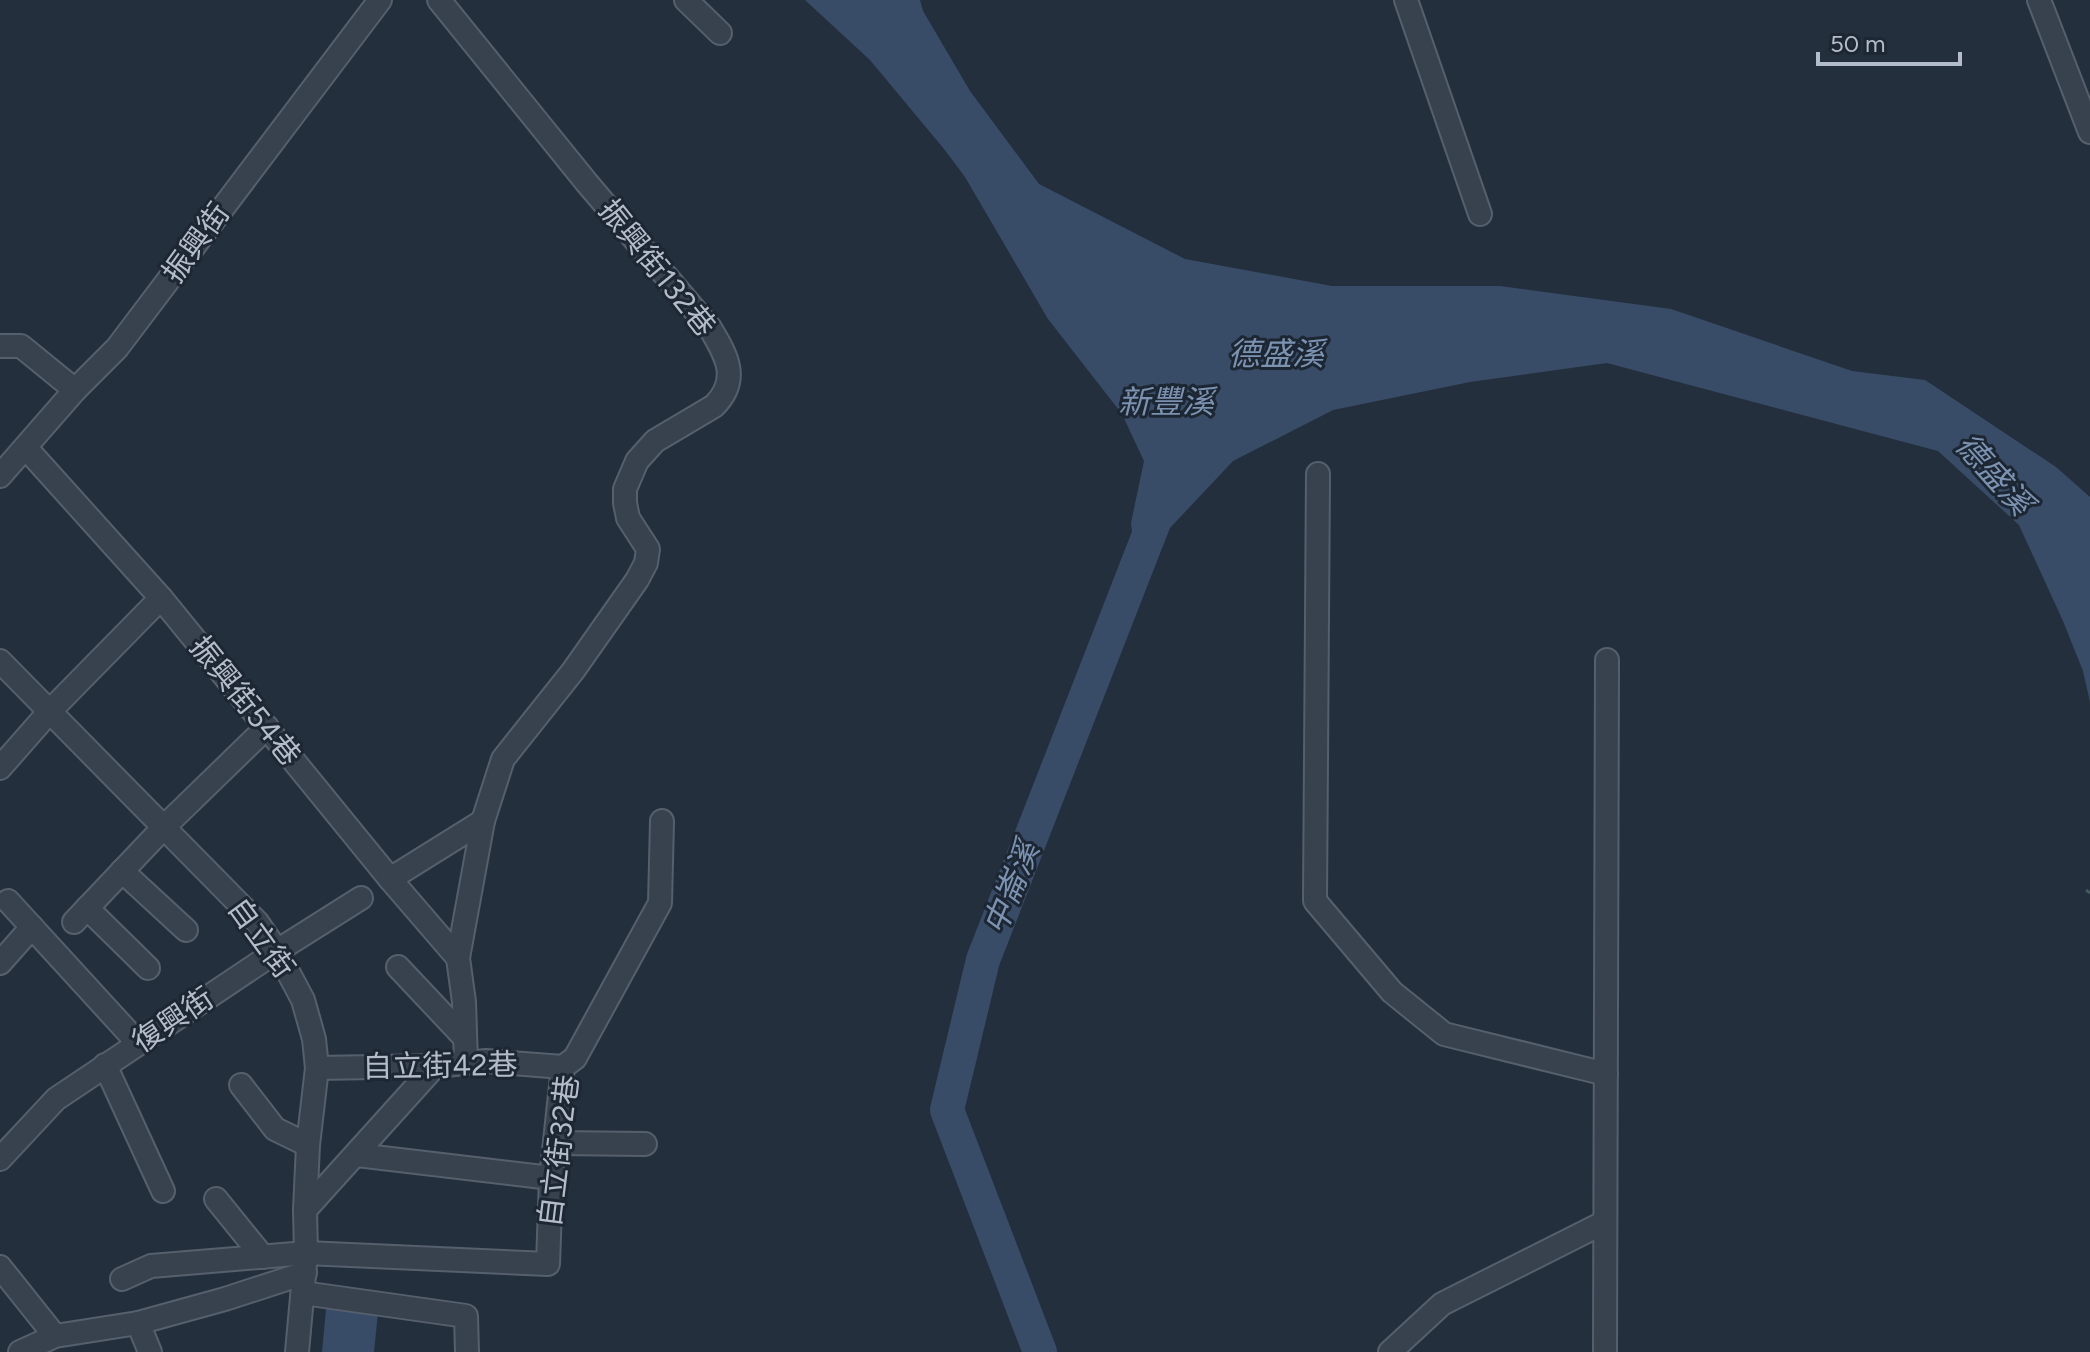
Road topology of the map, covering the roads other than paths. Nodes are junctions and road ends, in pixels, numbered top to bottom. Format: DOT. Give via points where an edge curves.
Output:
graph roads {
  1 [pos="380,0"];
  2 [pos="439,0"];
  3 [pos="686,0"];
  4 [pos="1406,0"];
  5 [pos="2039,0"];
  6 [pos="720,33"];
  7 [pos="2090,132"];
  8 [pos="1480,214"];
  9 [pos="0,346"];
  10 [pos="75,390"];
  11 [pos="26,448"];
  12 [pos="1318,474"];
  13 [pos="0,476"];
  14 [pos="161,598"];
  15 [pos="1607,660"];
  16 [pos="0,661"];
  17 [pos="50,711"];
  18 [pos="267,727"];
  19 [pos="0,768"];
  20 [pos="483,821"];
  21 [pos="662,821"];
  22 [pos="164,827"];
  23 [pos="122,871"];
  24 [pos="390,879"];
  25 [pos="361,898"];
  26 [pos="8,901"];
  27 [pos="32,927"];
  28 [pos="186,930"];
  29 [pos="277,951"];
  30 [pos="458,958"];
  31 [pos="0,963"];
  32 [pos="398,967"];
  33 [pos="148,968"];
  34 [pos="464,1037"];
  35 [pos="138,1043"];
  36 [pos="466,1062"];
  37 [pos="105,1065"];
  38 [pos="435,1066"];
  39 [pos="563,1067"];
  40 [pos="317,1068"];
  41 [pos="1606,1074"];
  42 [pos="241,1085"];
  43 [pos="555,1143"];
  44 [pos="645,1144"];
  45 [pos="308,1145"];
  46 [pos="357,1155"];
  47 [pos="0,1159"];
  48 [pos="551,1178"];
  49 [pos="163,1191"];
  50 [pos="216,1199"];
  51 [pos="305,1210"];
  52 [pos="1605,1222"];
  53 [pos="263,1257"];
  54 [pos="0,1267"];
  55 [pos="305,1273"];
  56 [pos="122,1279"];
  57 [pos="138,1323"];
  58 [pos="55,1336"];
  59 [pos="20,1352"];
  60 [pos="150,1352"];
  61 [pos="297,1352"];
  62 [pos="467,1352"];
  63 [pos="1390,1352"];
  64 [pos="1605,1352"];
  1 -- 10 [label="street, 振興街" via="153,302"];
  2 -- 20 [label="street, 振興街132巷" via="710,328 726,354 730,380 714,406 655,441 637,461 625,503 628,518 648,549 646,563 573,671 503,759"];
  3 -- 6 [label="street"];
  4 -- 8 [label="street"];
  5 -- 7 [label="street"];
  9 -- 10 [label="street" via="21,346"];
  10 -- 11 [label="street, 振興街"];
  11 -- 13 [label="street, 振興街"];
  11 -- 14 [label="street, 振興街54巷"];
  12 -- 41 [label="street" via="1315,901 1392,992 1444,1034"];
  14 -- 17 [label="street"];
  14 -- 18 [label="street, 振興街54巷"];
  15 -- 41 [label="street"];
  16 -- 17 [label="street, 自立街"];
  17 -- 19 [label="street"];
  17 -- 22 [label="street, 自立街"];
  18 -- 22 [label="street"];
  18 -- 24 [label="street, 振興街54巷"];
  20 -- 24 [label="street"];
  20 -- 30 [label="street"];
  21 -- 39 [label="street, 自立街32巷" via="660,903 575,1058"];
  22 -- 23 [label="street"];
  22 -- 29 [label="street, 自立街" via="257,922"];
  23 -- 28 [label="street"];
  23 -- 33 [label="street" via="81,915"];
  24 -- 30 [label="street, 振興街54巷"];
  25 -- 29 [label="street, 復興街"];
  26 -- 27 [label="street"];
  27 -- 31 [label="street"];
  27 -- 35 [label="street"];
  29 -- 35 [label="street, 復興街"];
  29 -- 40 [label="street, 自立街" via="303,1000"];
  30 -- 34 [label="street"];
  32 -- 34 [label="street"];
  34 -- 36 [label="street"];
  35 -- 37 [label="street, 復興街"];
  36 -- 38 [label="street, 自立街42巷"];
  36 -- 39 [label="street, 自立街42巷"];
  37 -- 47 [label="street, 復興街" via="56,1099"];
  37 -- 49 [label="street"];
  38 -- 40 [label="street, 自立街42巷"];
  38 -- 46 [label="street"];
  39 -- 43 [label="street, 自立街32巷"];
  40 -- 45 [label="street, 自立街"];
  41 -- 52 [label="street"];
  42 -- 45 [label="street" via="275,1129"];
  43 -- 44 [label="street"];
  43 -- 48 [label="street, 自立街32巷"];
  45 -- 51 [label="street, 自立街"];
  46 -- 48 [label="street"];
  46 -- 51 [label="street"];
  48 -- 55 [label="street, 自立街32巷" via="548,1264"];
  50 -- 53 [label="street"];
  51 -- 55 [label="street, 自立街"];
  52 -- 63 [label="street" via="1442,1304"];
  52 -- 64 [label="street"];
  53 -- 55 [label="street"];
  53 -- 56 [label="street" via="151,1266"];
  54 -- 58 [label="street"];
  55 -- 57 [label="street"];
  55 -- 61 [label="street, 自立街"];
  55 -- 62 [label="street" via="466,1316"];
  57 -- 58 [label="street"];
  57 -- 60 [label="street"];
  58 -- 59 [label="street"];
}
